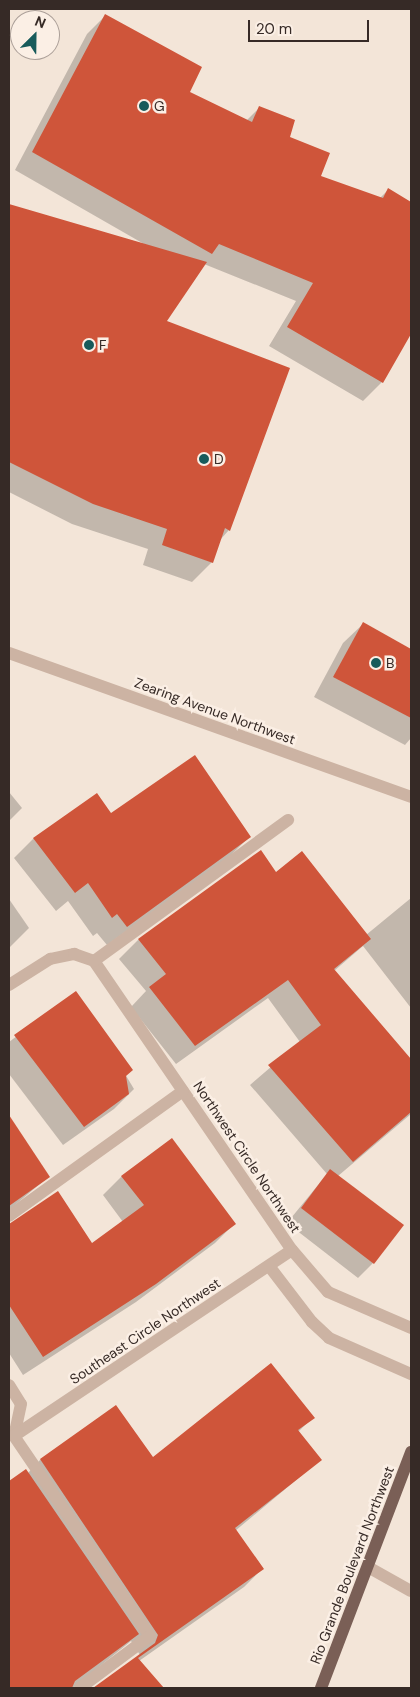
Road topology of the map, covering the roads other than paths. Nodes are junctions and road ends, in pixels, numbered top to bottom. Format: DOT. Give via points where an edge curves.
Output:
graph roads {
  1 [pos="9,653"];
  2 [pos="411,797"];
  3 [pos="288,820"];
  4 [pos="94,961"];
  5 [pos="9,985"];
  6 [pos="183,1091"];
  7 [pos="9,1216"];
  8 [pos="292,1250"];
  9 [pos="269,1266"];
  10 [pos="411,1328"];
  11 [pos="411,1374"];
  12 [pos="9,1385"];
  13 [pos="14,1436"];
  14 [pos="411,1452"];
  15 [pos="368,1567"];
  16 [pos="411,1591"];
  17 [pos="80,1688"];
  18 [pos="321,1688"];
  1 -- 2 [label="street, Zearing Avenue Northwest"];
  3 -- 4 [label="street"];
  4 -- 5 [label="street" via="74,954 50,959"];
  4 -- 6 [label="street, Northwest Circle Northwest"];
  6 -- 7 [label="street"];
  6 -- 8 [label="street, Northwest Circle Northwest"];
  8 -- 9 [label="street, Southeast Circle Northwest"];
  8 -- 10 [label="street, Northwest Circle Northwest" via="328,1292"];
  9 -- 11 [label="street" via="328,1338"];
  9 -- 13 [label="street, Southeast Circle Northwest"];
  12 -- 13 [label="street" via="21,1404"];
  13 -- 17 [label="street" via="150,1636"];
  14 -- 15 [label="main road, Rio Grande Boulevard Northwest"];
  15 -- 16 [label="street"];
  15 -- 18 [label="main road, Rio Grande Boulevard Northwest"];
}
